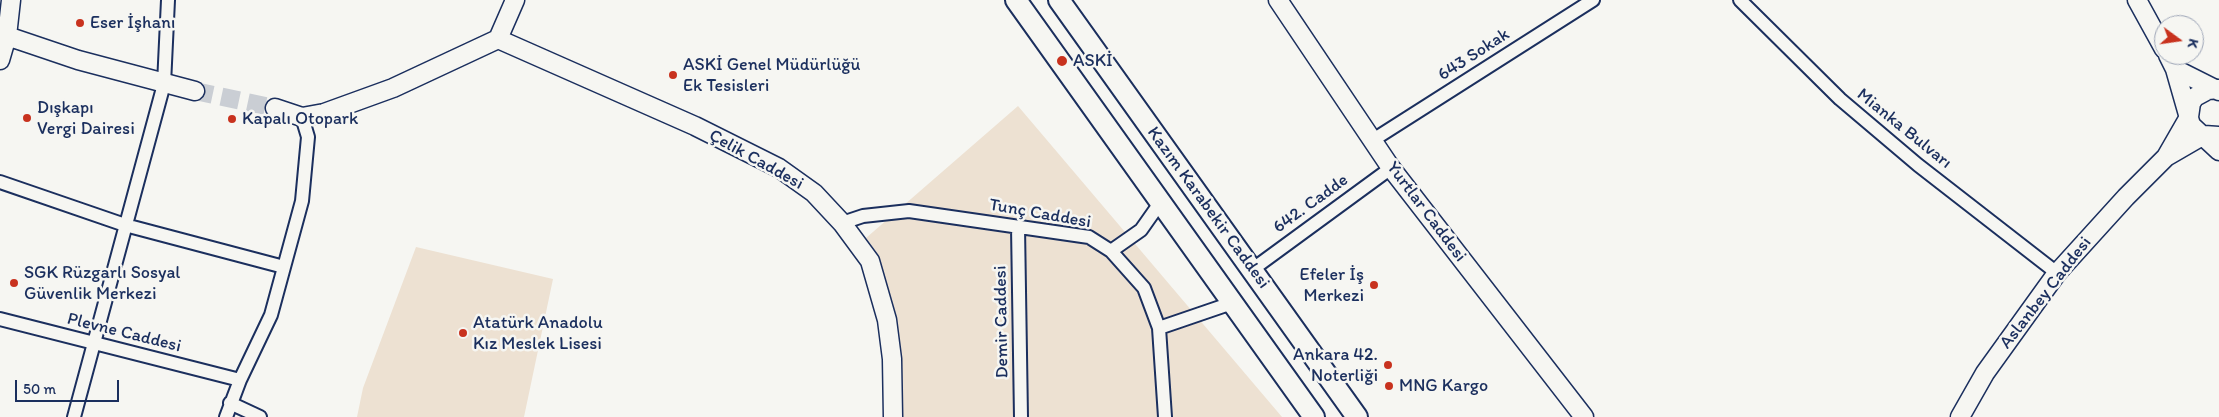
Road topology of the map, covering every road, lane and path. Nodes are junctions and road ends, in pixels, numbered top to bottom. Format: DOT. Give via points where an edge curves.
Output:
graph roads {
  1 [pos="11,0"];
  2 [pos="168,0"];
  3 [pos="507,0"];
  4 [pos="515,0"];
  5 [pos="1016,0"];
  6 [pos="1059,0"];
  7 [pos="1278,0"];
  8 [pos="1593,0"];
  9 [pos="1740,0"];
  10 [pos="2137,0"];
  11 [pos="2154,30"];
  12 [pos="7,36"];
  13 [pos="498,39"];
  14 [pos="0,60"];
  15 [pos="2173,65"];
  16 [pos="2177,65"];
  17 [pos="164,84"];
  18 [pos="2218,90"];
  19 [pos="195,91"];
  20 [pos="276,108"];
  21 [pos="302,117"];
  22 [pos="2189,117"];
  23 [pos="2212,136"];
  24 [pos="1373,140"];
  25 [pos="2219,151"];
  26 [pos="2166,157"];
  27 [pos="1391,168"];
  28 [pos="0,182"];
  29 [pos="1160,203"];
  30 [pos="842,224"];
  31 [pos="125,225"];
  32 [pos="1018,227"];
  33 [pos="1111,251"];
  34 [pos="284,267"];
  35 [pos="1252,269"];
  36 [pos="2057,273"];
  37 [pos="1232,303"];
  38 [pos="0,319"];
  39 [pos="1159,328"];
  40 [pos="93,344"];
  41 [pos="240,380"];
  42 [pos="230,403"];
  43 [pos="74,417"];
  44 [pos="226,417"];
  45 [pos="260,417"];
  46 [pos="894,417"];
  47 [pos="1021,417"];
  48 [pos="1165,417"];
  49 [pos="1314,417"];
  50 [pos="1357,417"];
  51 [pos="1584,417"];
  52 [pos="1960,417"];
  1 -- 12 [label="street"];
  2 -- 17 [label="street"];
  3 -- 13 [label="street"];
  4 -- 13 [label="street"];
  5 -- 29 [label="main road, Kazım Karabekir Caddesi"];
  6 -- 35 [label="main road, Kazım Karabekir Caddesi"];
  7 -- 24 [label="street, Yurtlar Caddesi"];
  8 -- 24 [label="street, 643 Sokak"];
  9 -- 36 [label="street, Mianka Bulvarı" via="1840,99 1918,165"];
  10 -- 11 [label="street"];
  12 -- 14 [label="street"];
  12 -- 17 [label="street"];
  13 -- 21 [label="street" via="393,88 324,113"];
  13 -- 30 [label="street, Çelik Caddesi" via="695,126 779,168 814,193"];
  15 -- 22 [label="street"];
  16 -- 18 [label="street"];
  17 -- 19 [label="street"];
  17 -- 31 [label="street"];
  18 -- 22 [label="street" via="2195,97"];
  20 -- 21 [label="street"];
  21 -- 34 [label="street" via="308,137 302,201"];
  22 -- 23 [label="street" via="2196,130"];
  22 -- 26 [label="street"];
  23 -- 25 [label="street"];
  23 -- 26 [label="street"];
  24 -- 27 [label="street, Yurtlar Caddesi"];
  26 -- 36 [label="street, Aslanbey Caddesi"];
  27 -- 35 [label="street, 642. Cadde"];
  27 -- 51 [label="street, Yurtlar Caddesi"];
  28 -- 31 [label="street"];
  29 -- 33 [label="street" via="1140,230"];
  29 -- 37 [label="main road, Kazım Karabekir Caddesi"];
  30 -- 32 [label="street, Tunç Caddesi" via="863,216 909,211"];
  30 -- 46 [label="street, Çelik Caddesi" via="870,261 887,320"];
  31 -- 34 [label="street"];
  31 -- 40 [label="street"];
  32 -- 33 [label="street, Tunç Caddesi" via="1089,237"];
  32 -- 47 [label="street, Demir Caddesi"];
  33 -- 39 [label="street, Tunç Caddesi" via="1144,288"];
  34 -- 41 [label="street" via="271,315"];
  35 -- 50 [label="main road, Kazım Karabekir Caddesi"];
  36 -- 52 [label="street, Aslanbey Caddesi" via="1985,373"];
  37 -- 39 [label="street"];
  37 -- 49 [label="main road, Kazım Karabekir Caddesi"];
  38 -- 40 [label="street, Plevne Caddesi"];
  39 -- 48 [label="street, Tunç Caddesi"];
  40 -- 41 [label="street, Plevne Caddesi"];
  40 -- 43 [label="street"];
  41 -- 42 [label="street"];
  42 -- 44 [label="street"];
  42 -- 45 [label="street"];
}
